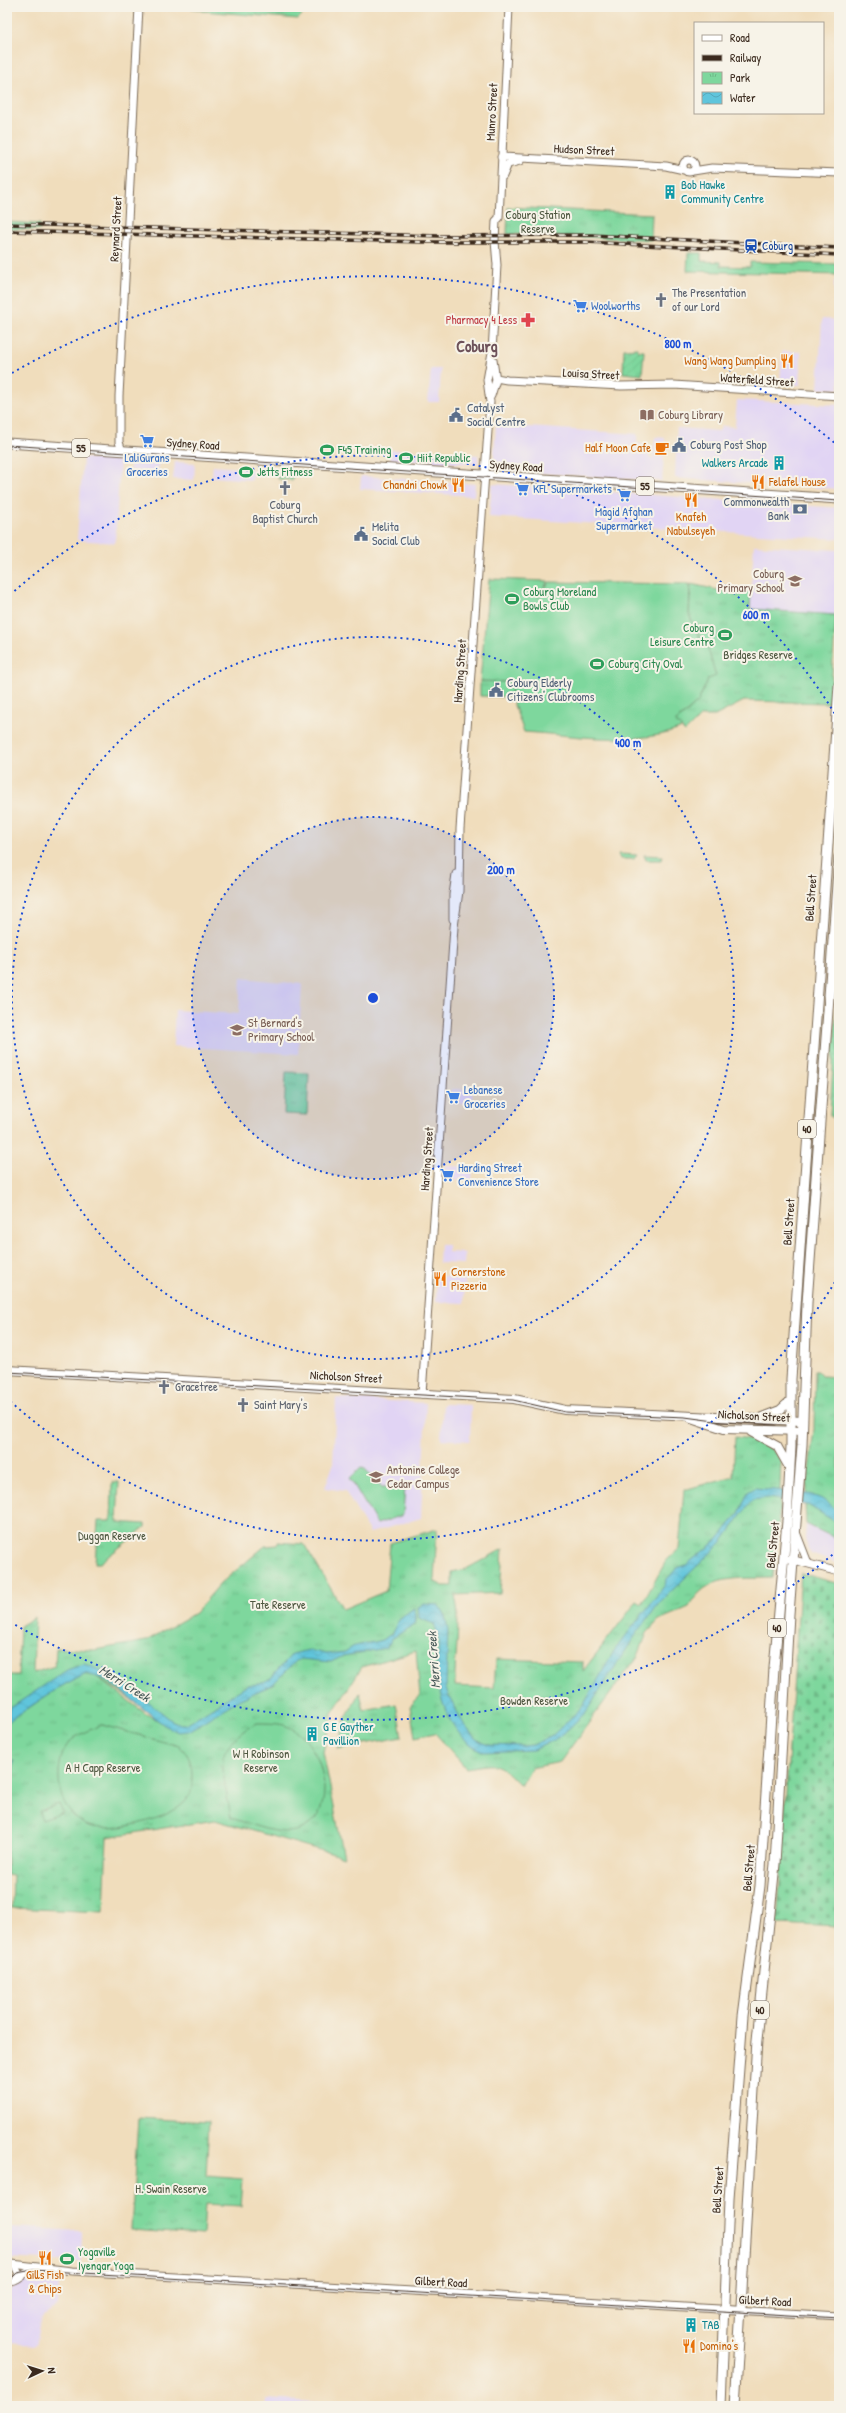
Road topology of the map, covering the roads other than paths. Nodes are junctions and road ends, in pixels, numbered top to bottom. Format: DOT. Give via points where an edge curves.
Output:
graph roads {
  1 [pos="139,7"];
  2 [pos="509,7"];
  3 [pos="501,157"];
  4 [pos="530,158"];
  5 [pos="694,162"];
  6 [pos="684,166"];
  7 [pos="712,168"];
  8 [pos="693,171"];
  9 [pos="839,173"];
  10 [pos="500,193"];
  11 [pos="493,380"];
  12 [pos="674,385"];
  13 [pos="839,396"];
  14 [pos="7,443"];
  15 [pos="122,451"];
  16 [pos="484,476"];
  17 [pos="837,500"];
  18 [pos="839,685"];
  19 [pos="839,857"];
  20 [pos="823,904"];
  21 [pos="837,905"];
  22 [pos="822,915"];
  23 [pos="837,916"];
  24 [pos="7,1370"];
  25 [pos="791,1379"];
  26 [pos="804,1379"];
  27 [pos="422,1394"];
  28 [pos="790,1401"];
  29 [pos="682,1416"];
  30 [pos="759,1418"];
  31 [pos="790,1420"];
  32 [pos="803,1421"];
  33 [pos="748,1430"];
  34 [pos="791,1431"];
  35 [pos="803,1431"];
  36 [pos="790,1473"];
  37 [pos="796,1531"];
  38 [pos="784,1558"];
  39 [pos="794,1560"];
  40 [pos="808,1563"];
  41 [pos="839,1572"];
  42 [pos="766,1959"];
  43 [pos="749,1963"];
  44 [pos="9,2264"];
  45 [pos="43,2269"];
  46 [pos="12,2281"];
  47 [pos="7,2288"];
  48 [pos="724,2310"];
  49 [pos="741,2311"];
  50 [pos="839,2316"];
  51 [pos="721,2406"];
  52 [pos="735,2406"];
  1 -- 15 [label="street, Reynard Street" via="119,396 119,442"];
  2 -- 3 [label="street, Munro Street"];
  3 -- 4 [label="street, Hudson Street"];
  3 -- 10 [label="street, Munro Street"];
  4 -- 6 [label="street, Hudson Street"];
  4 -- 10 [label="street" via="506,167"];
  5 -- 6 [label="street" via="690,160"];
  5 -- 7 [label="street"];
  5 -- 8 [label="street"];
  6 -- 8 [label="street" via="688,172"];
  7 -- 8 [label="street"];
  7 -- 9 [label="street"];
  10 -- 11 [label="street, Munro Street" via="495,241 497,264"];
  11 -- 12 [label="street, Louisa Street" via="621,386"];
  11 -- 16 [label="street, Munro Street"];
  12 -- 13 [label="street, Waterfield Street"];
  14 -- 15 [label="highway, Sydney Road / 55"];
  15 -- 16 [label="highway, Sydney Road / 55"];
  16 -- 17 [label="highway, Sydney Road / 55"];
  16 -- 27 [label="street, Harding Street" via="458,868 459,898 454,927"];
  18 -- 20 [label="highway, Bell Street / 40"];
  19 -- 21 [label="highway, Bell Street / 40"];
  20 -- 21 [label="street"];
  20 -- 22 [label="highway, Bell Street / 40"];
  21 -- 23 [label="highway, Bell Street / 40"];
  22 -- 23 [label="street"];
  22 -- 25 [label="highway, Bell Street / 40"];
  23 -- 26 [label="highway, Bell Street / 40" via="806,1303"];
  24 -- 27 [label="main road, Nicholson Street"];
  25 -- 26 [label="highway"];
  25 -- 28 [label="highway, Bell Street / 40"];
  26 -- 32 [label="highway, Bell Street / 40"];
  27 -- 29 [label="main road, Nicholson Street" via="514,1399 565,1410"];
  28 -- 30 [label="main road" via="780,1410"];
  28 -- 31 [label="highway, Bell Street / 40"];
  29 -- 30 [label="main road, Nicholson Street"];
  29 -- 33 [label="main road, Nicholson Street" via="718,1428"];
  30 -- 31 [label="main road, Nicholson Street"];
  31 -- 32 [label="main road, Nicholson Street"];
  31 -- 34 [label="highway, Bell Street / 40"];
  32 -- 35 [label="highway, Bell Street / 40"];
  33 -- 34 [label="main road, Nicholson Street"];
  33 -- 36 [label="main road" via="776,1446"];
  34 -- 35 [label="main road, Nicholson Street"];
  34 -- 36 [label="highway, Bell Street / 40"];
  35 -- 37 [label="highway, Bell Street / 40"];
  36 -- 38 [label="highway, Bell Street / 40"];
  37 -- 39 [label="highway, Bell Street / 40"];
  37 -- 40 [label="street"];
  38 -- 39 [label="street"];
  38 -- 43 [label="highway, Bell Street / 40" via="760,1886"];
  39 -- 40 [label="street"];
  39 -- 42 [label="highway, Bell Street / 40" via="775,1864"];
  40 -- 41 [label="street"];
  42 -- 43 [label="highway"];
  42 -- 49 [label="highway, Bell Street / 40" via="757,2040"];
  43 -- 48 [label="highway, Bell Street / 40" via="729,2199"];
  44 -- 45 [label="street, Gilbert Road"];
  44 -- 46 [label="street" via="18,2271"];
  45 -- 46 [label="street, Gilbert Road" via="26,2273"];
  45 -- 48 [label="street, Gilbert Road"];
  46 -- 47 [label="street, Gilbert Road"];
  48 -- 49 [label="street, Gilbert Road"];
  48 -- 51 [label="highway, Bell Street / 40"];
  49 -- 50 [label="street, Gilbert Road"];
  49 -- 52 [label="highway, Bell Street / 40"];
}
